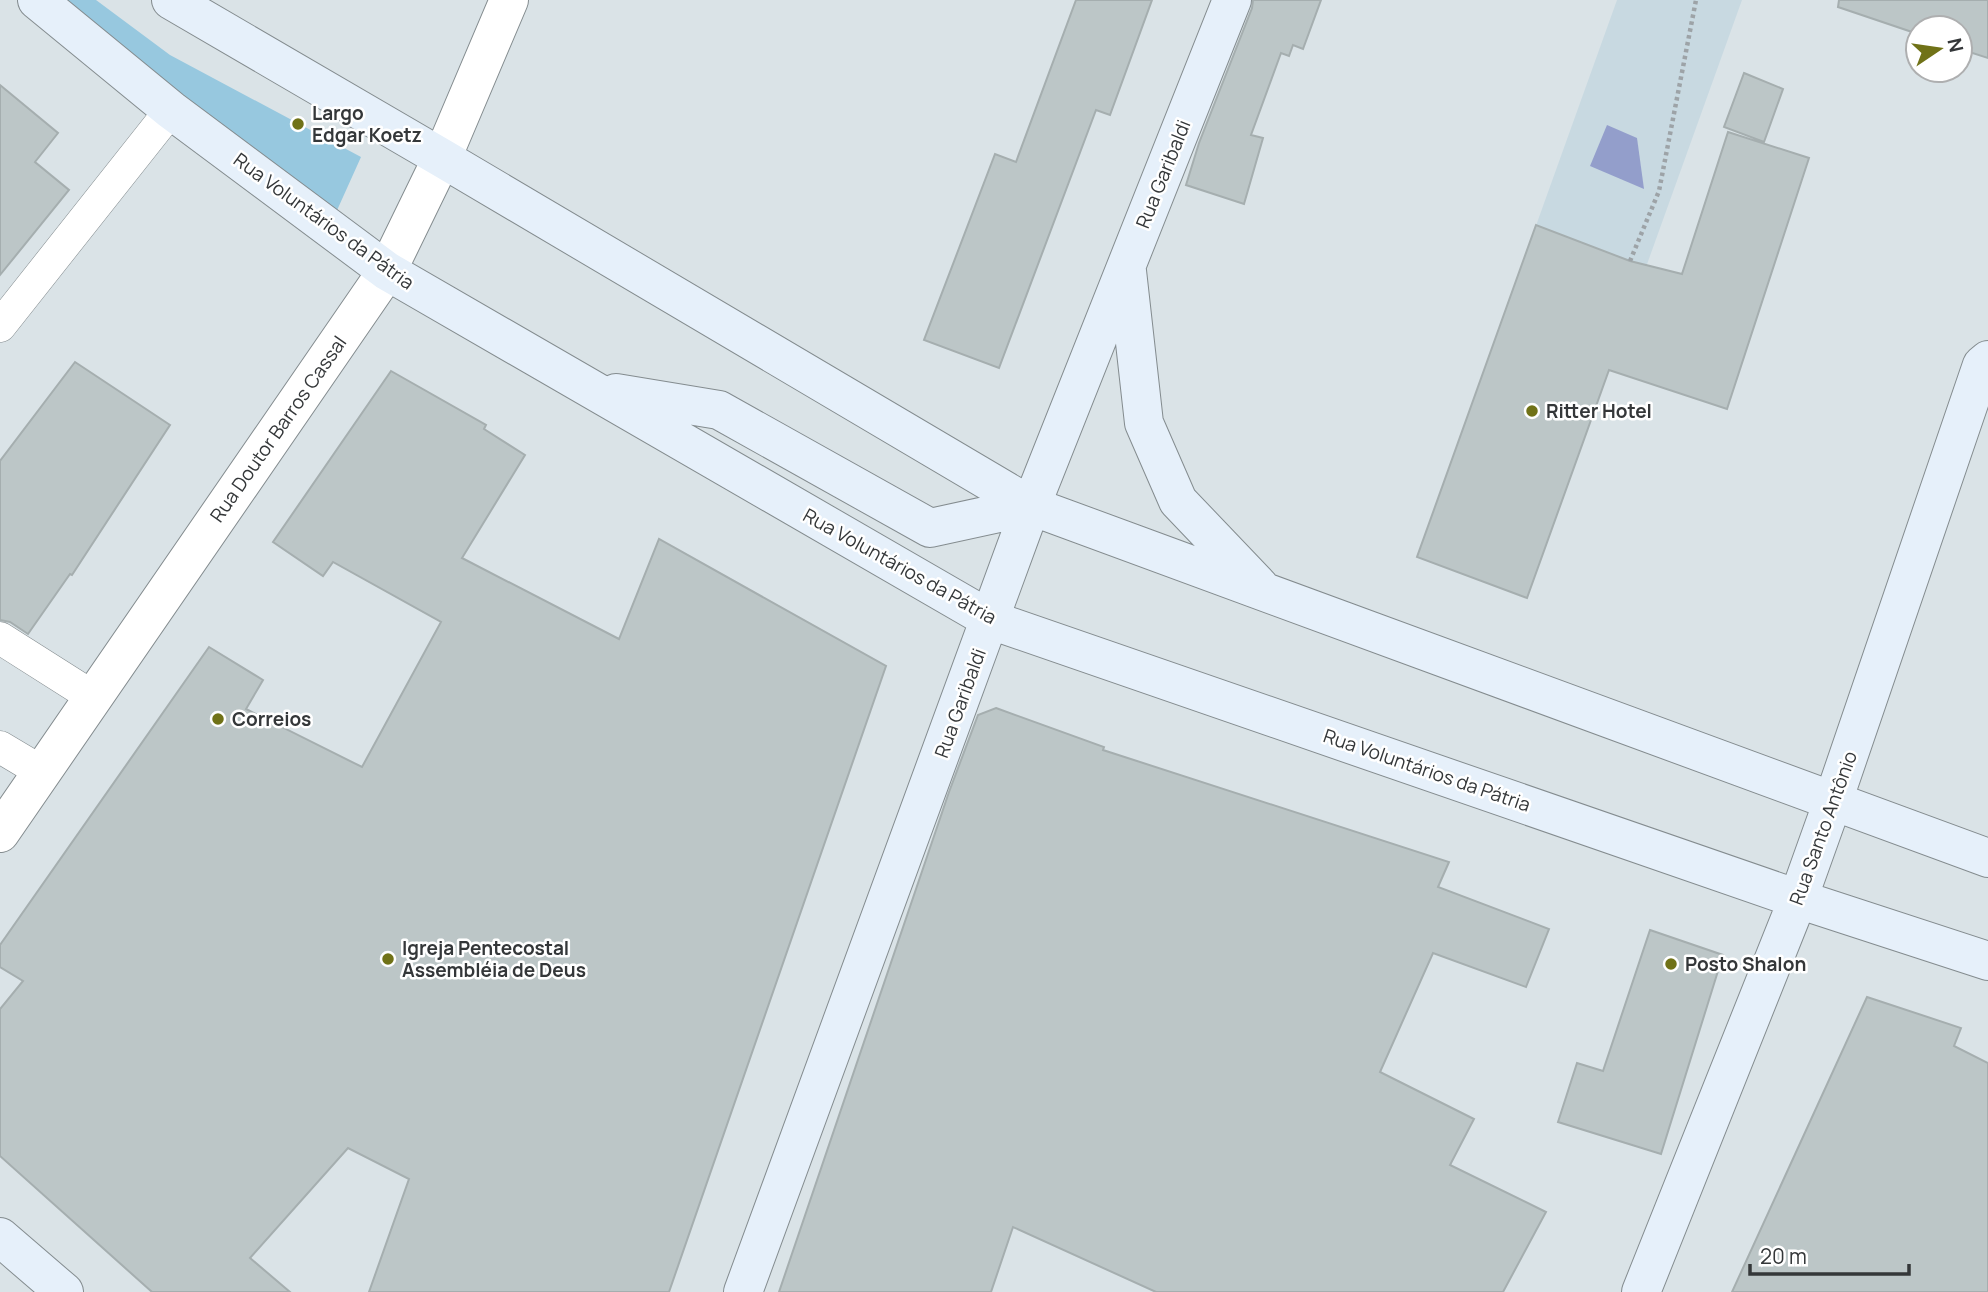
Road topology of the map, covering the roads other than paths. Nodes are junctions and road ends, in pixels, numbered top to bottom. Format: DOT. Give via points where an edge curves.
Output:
graph roads {
  1 [pos="37,0"];
  2 [pos="171,0"];
  3 [pos="509,0"];
  4 [pos="1232,0"];
  5 [pos="171,110"];
  6 [pos="442,158"];
  7 [pos="1126,266"];
  8 [pos="387,271"];
  9 [pos="0,326"];
  10 [pos="1988,360"];
  11 [pos="592,389"];
  12 [pos="1031,506"];
  13 [pos="1265,592"];
  14 [pos="991,620"];
  15 [pos="0,638"];
  16 [pos="93,697"];
  17 [pos="0,747"];
  18 [pos="42,772"];
  19 [pos="1833,801"];
  20 [pos="0,832"];
  21 [pos="1988,859"];
  22 [pos="1798,899"];
  23 [pos="1988,961"];
  24 [pos="0,1237"];
  25 [pos="64,1292"];
  26 [pos="743,1292"];
  27 [pos="1641,1292"];
  1 -- 5 [label="main road, Rua Voluntários da Pátria"];
  2 -- 6 [label="main road"];
  3 -- 6 [label="street, Rua Doutor Barros Cassal"];
  4 -- 7 [label="main road, Rua Garibaldi"];
  5 -- 8 [label="main road, Rua Voluntários da Pátria"];
  5 -- 9 [label="lane"];
  6 -- 8 [label="street, Rua Doutor Barros Cassal"];
  6 -- 12 [label="main road"];
  7 -- 12 [label="main road, Rua Garibaldi"];
  7 -- 13 [label="main road" via="1144,423 1178,501"];
  8 -- 11 [label="main road, Rua Voluntários da Pátria"];
  8 -- 16 [label="street, Rua Doutor Barros Cassal"];
  10 -- 19 [label="main road, Rua Santo Antônio" via="1982,365"];
  11 -- 12 [label="main road" via="719,410 930,528"];
  11 -- 14 [label="main road, Rua Voluntários da Pátria"];
  12 -- 13 [label="main road"];
  12 -- 14 [label="main road, Rua Garibaldi"];
  13 -- 19 [label="main road"];
  14 -- 22 [label="main road, Rua Voluntários da Pátria"];
  14 -- 26 [label="main road, Rua Garibaldi"];
  15 -- 16 [label="lane"];
  16 -- 18 [label="street, Rua Doutor Barros Cassal"];
  17 -- 18 [label="lane"];
  18 -- 20 [label="street, Rua Doutor Barros Cassal"];
  19 -- 21 [label="main road"];
  19 -- 22 [label="main road, Rua Santo Antônio"];
  22 -- 23 [label="main road, Rua Voluntários da Pátria"];
  22 -- 27 [label="main road, Rua Santo Antônio"];
  24 -- 25 [label="main road"];
}
